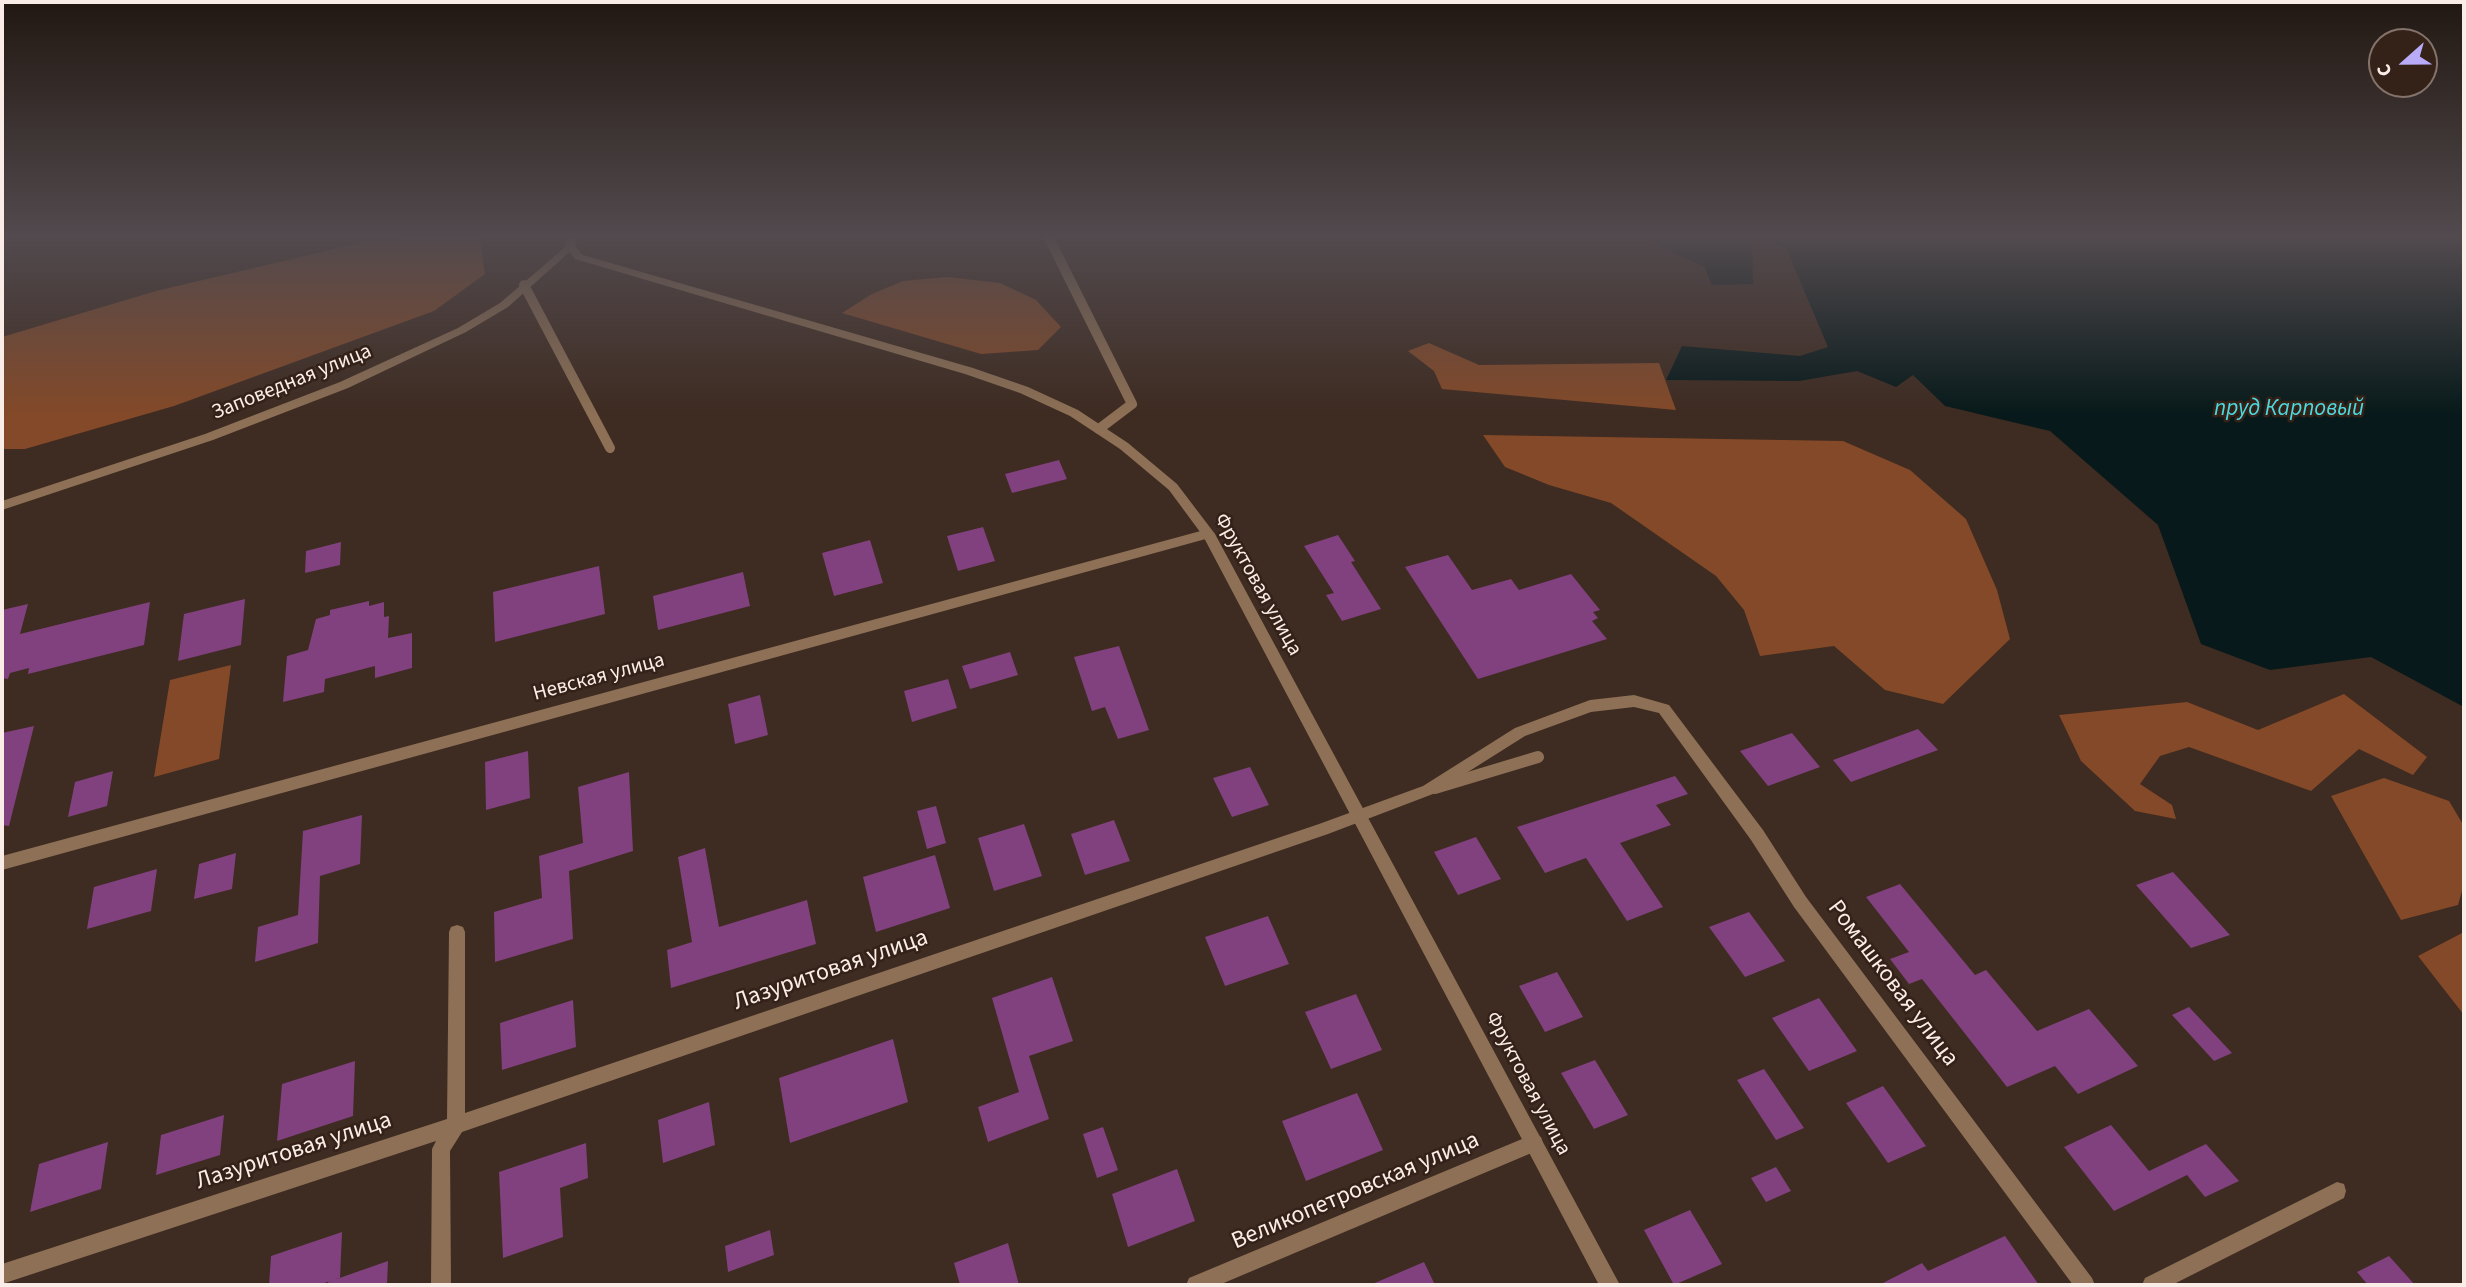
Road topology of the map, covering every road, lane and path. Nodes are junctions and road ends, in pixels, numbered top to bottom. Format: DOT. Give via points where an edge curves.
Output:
graph roads {
  1 [pos="513,296"];
  2 [pos="530,296"];
  3 [pos="709,296"];
  4 [pos="1078,296"];
  5 [pos="1099,429"];
  6 [pos="610,448"];
  7 [pos="2,506"];
  8 [pos="1208,534"];
  9 [pos="1664,709"];
  10 [pos="1538,757"];
  11 [pos="1428,790"];
  12 [pos="1360,814"];
  13 [pos="2,863"];
  14 [pos="457,932"];
  15 [pos="456,1125"];
  16 [pos="1534,1143"];
  17 [pos="2337,1191"];
  18 [pos="2,1274"];
  19 [pos="441,1285"];
  20 [pos="1196,1285"];
  21 [pos="1610,1285"];
  22 [pos="2085,1285"];
  23 [pos="2152,1285"];
  1 -- 7 [label="street, Заповедная улица" via="462,330 344,385 209,437"];
  2 -- 6 [label="lane"];
  3 -- 5 [label="street, Фруктовая улица" via="991,378 1074,413"];
  4 -- 5 [label="lane" via="1132,404"];
  5 -- 8 [label="street, Фруктовая улица" via="1173,488"];
  8 -- 12 [label="street, Фруктовая улица"];
  8 -- 13 [label="street, Невская улица"];
  9 -- 11 [label="street, Лазуритовая улица" via="1634,701 1590,706 1501,741"];
  9 -- 22 [label="street, Ромашковая улица"];
  10 -- 11 [label="lane"];
  11 -- 12 [label="street, Лазуритовая улица"];
  12 -- 15 [label="street, Лазуритовая улица"];
  12 -- 16 [label="street, Фруктовая улица"];
  14 -- 15 [label="street"];
  15 -- 18 [label="street, Лазуритовая улица"];
  15 -- 19 [label="street" via="441,1149"];
  16 -- 20 [label="street, Великопетровская улица"];
  16 -- 21 [label="street, Фруктовая улица"];
  17 -- 23 [label="street"];
}
